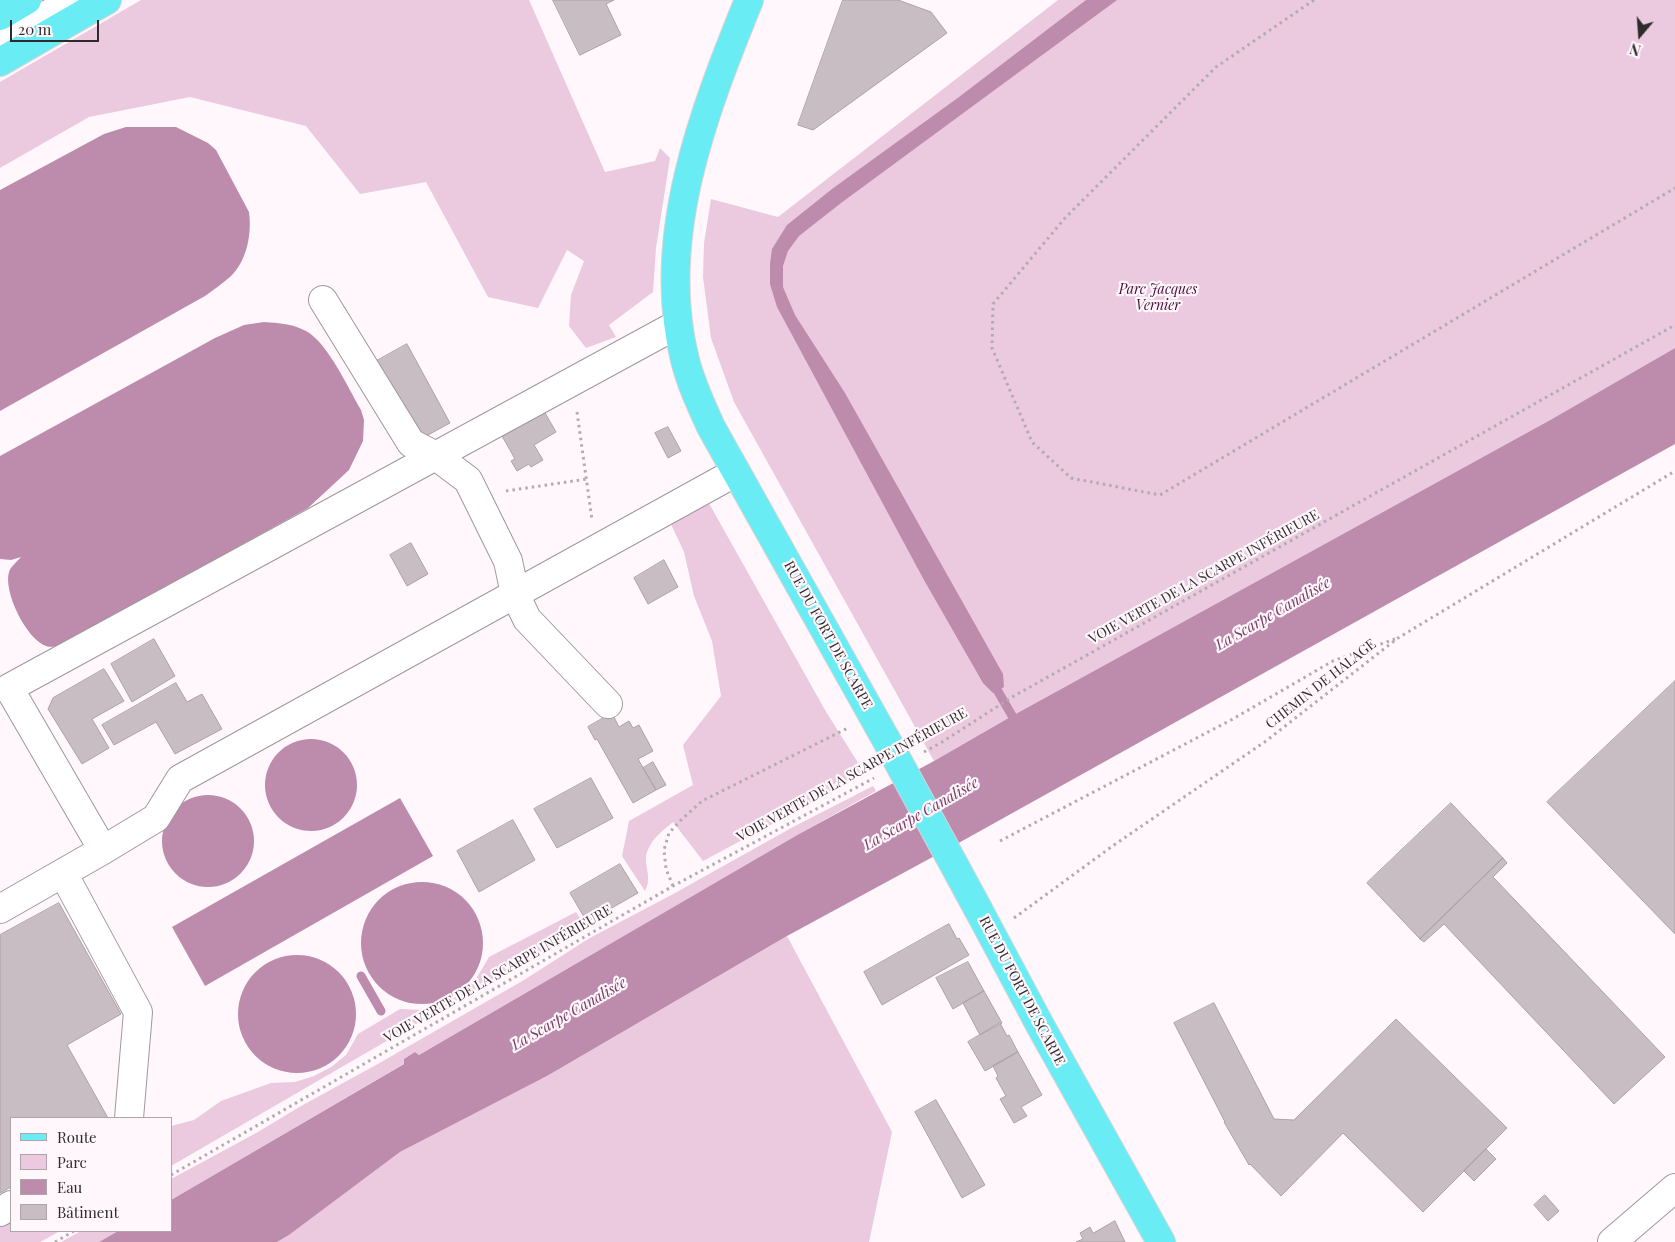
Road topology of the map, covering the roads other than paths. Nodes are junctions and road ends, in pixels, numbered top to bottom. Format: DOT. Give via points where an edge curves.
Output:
graph roads {
  1 [pos="27,0"];
  2 [pos="73,0"];
  3 [pos="107,0"];
  4 [pos="749,0"];
  5 [pos="0,16"];
  6 [pos="0,42"];
  7 [pos="0,62"];
  8 [pos="323,300"];
  9 [pos="678,324"];
  10 [pos="436,456"];
  11 [pos="736,472"];
  12 [pos="515,594"];
  13 [pos="608,704"];
  14 [pos="104,850"];
  15 [pos="63,873"];
  16 [pos="0,909"];
  17 [pos="128,1117"];
  18 [pos="1675,1188"];
  19 [pos="1158,1240"];
  20 [pos="1612,1242"];
  1 -- 5 [label="main road"];
  2 -- 6 [label="street"];
  3 -- 7 [label="main road"];
  4 -- 9 [label="main road, RUE DU FORT DE SCARPE" via="720,72 693,155 679,233"];
  8 -- 10 [label="street" via="412,443"];
  9 -- 10 [label="street"];
  9 -- 11 [label="main road, RUE DU FORT DE SCARPE" via="692,384 711,428"];
  10 -- 12 [label="street" via="468,480 508,561"];
  10 -- 14 [label="street" via="9,688"];
  11 -- 12 [label="street"];
  11 -- 19 [label="main road, RUE DU FORT DE SCARPE, bridge" via="872,713"];
  12 -- 13 [label="street" via="527,619"];
  12 -- 14 [label="street" via="180,779 156,818"];
  14 -- 15 [label="street"];
  15 -- 16 [label="street"];
  15 -- 17 [label="street" via="138,1012"];
  18 -- 20 [label="street"];
}
